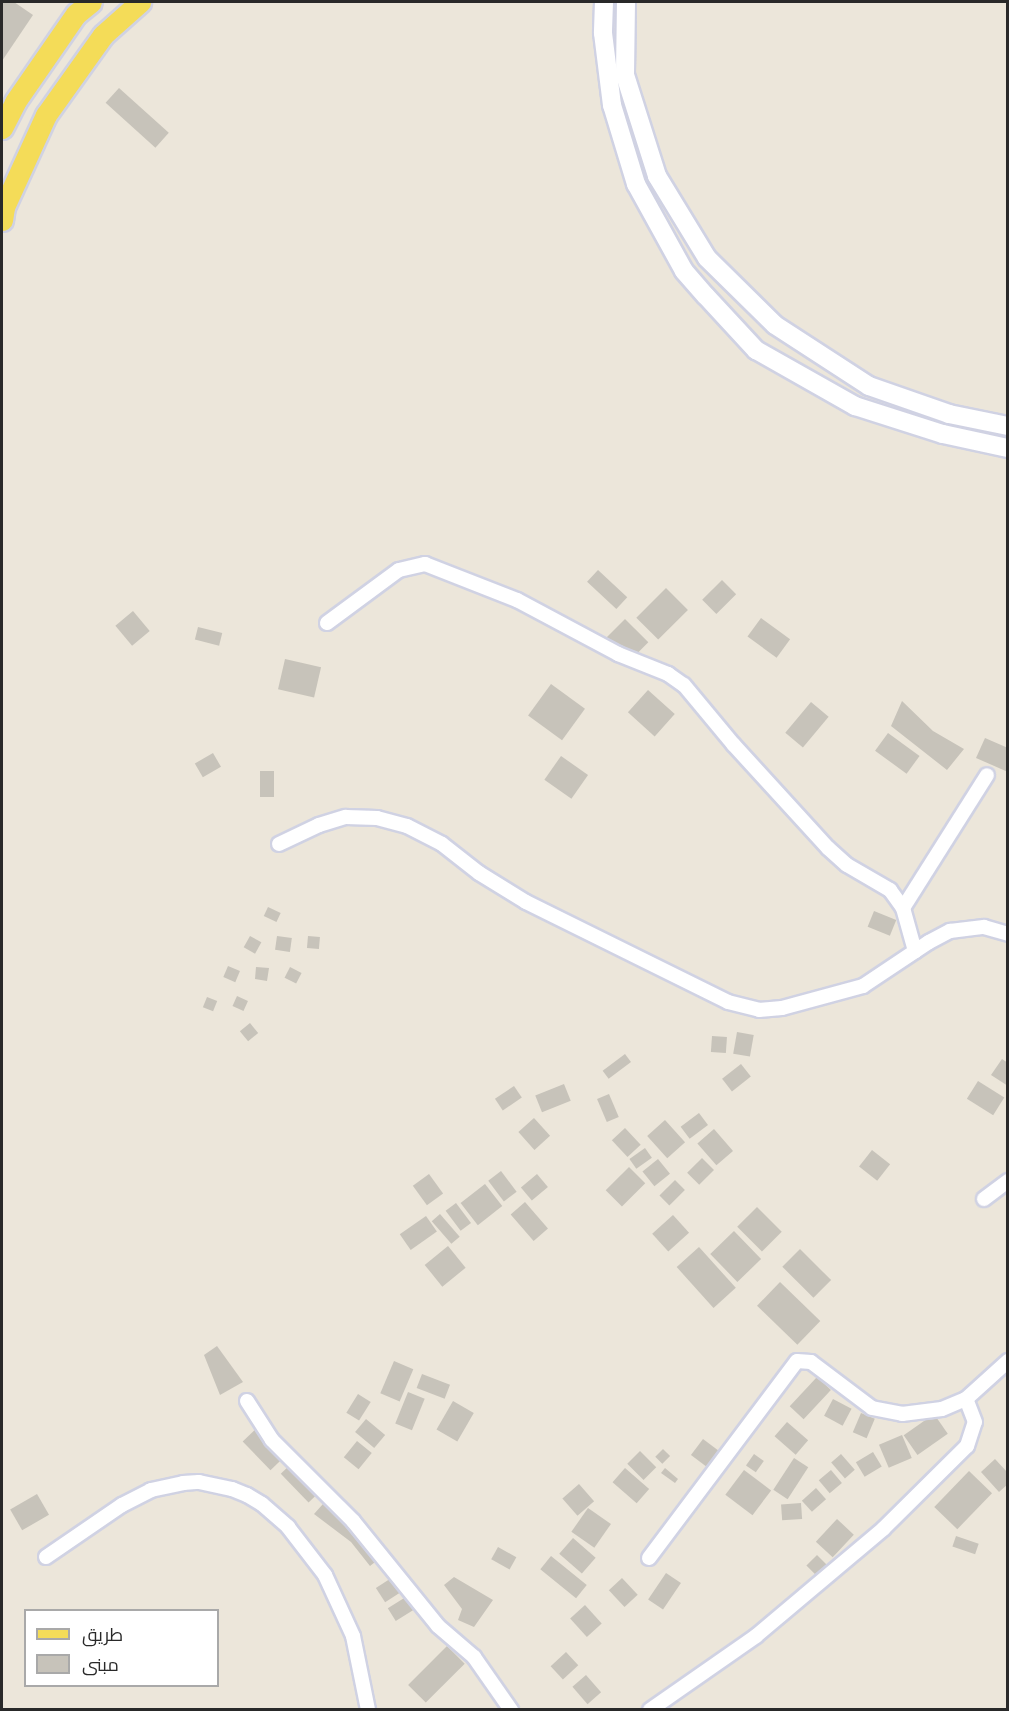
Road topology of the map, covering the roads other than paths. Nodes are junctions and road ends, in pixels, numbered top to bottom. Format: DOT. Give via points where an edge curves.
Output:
graph roads {
  1 [pos="91,2"];
  2 [pos="140,2"];
  3 [pos="604,2"];
  4 [pos="626,2"];
  5 [pos="2,128"];
  6 [pos="2,220"];
  7 [pos="726,277"];
  8 [pos="706,297"];
  9 [pos="1008,426"];
  10 [pos="1008,448"];
  11 [pos="327,623"];
  12 [pos="987,775"];
  13 [pos="279,844"];
  14 [pos="903,908"];
  15 [pos="1008,933"];
  16 [pos="915,951"];
  17 [pos="1008,1181"];
  18 [pos="984,1199"];
  19 [pos="1008,1361"];
  20 [pos="966,1399"];
  21 [pos="247,1401"];
  22 [pos="46,1557"];
  23 [pos="649,1558"];
  24 [pos="368,1710"];
  25 [pos="511,1710"];
  26 [pos="650,1710"];
  1 -- 5 [label="main road" via="76,14 15,102"];
  2 -- 6 [label="main road" via="103,35 46,115 4,207"];
  3 -- 8 [label="main road" via="603,33 612,105 636,184 684,271"];
  4 -- 7 [label="main road" via="625,75 657,176 706,258"];
  7 -- 8 [label="main road"];
  7 -- 9 [label="main road" via="775,325 869,386 949,414"];
  8 -- 10 [label="main road" via="756,350 855,406 943,434"];
  11 -- 14 [label="street" via="399,570 426,564 517,600 618,654 668,674 684,685 828,848 847,865 883,884"];
  12 -- 14 [label="street"];
  13 -- 16 [label="street" via="346,817 377,818 407,826 436,841 525,902 728,1002 748,1008 782,1008 851,990 874,980"];
  14 -- 16 [label="street"];
  15 -- 16 [label="street" via="984,927 962,928"];
  17 -- 18 [label="street"];
  19 -- 20 [label="street"];
  20 -- 23 [label="street" via="926,1412 883,1412 862,1402 811,1362 797,1361"];
  20 -- 26 [label="street" via="975,1422 972,1438 883,1529 756,1636"];
  21 -- 25 [label="street" via="279,1448 353,1521 438,1626 474,1657"];
  22 -- 24 [label="street" via="151,1490 199,1482 247,1495 295,1534 336,1594 356,1647"];
}
